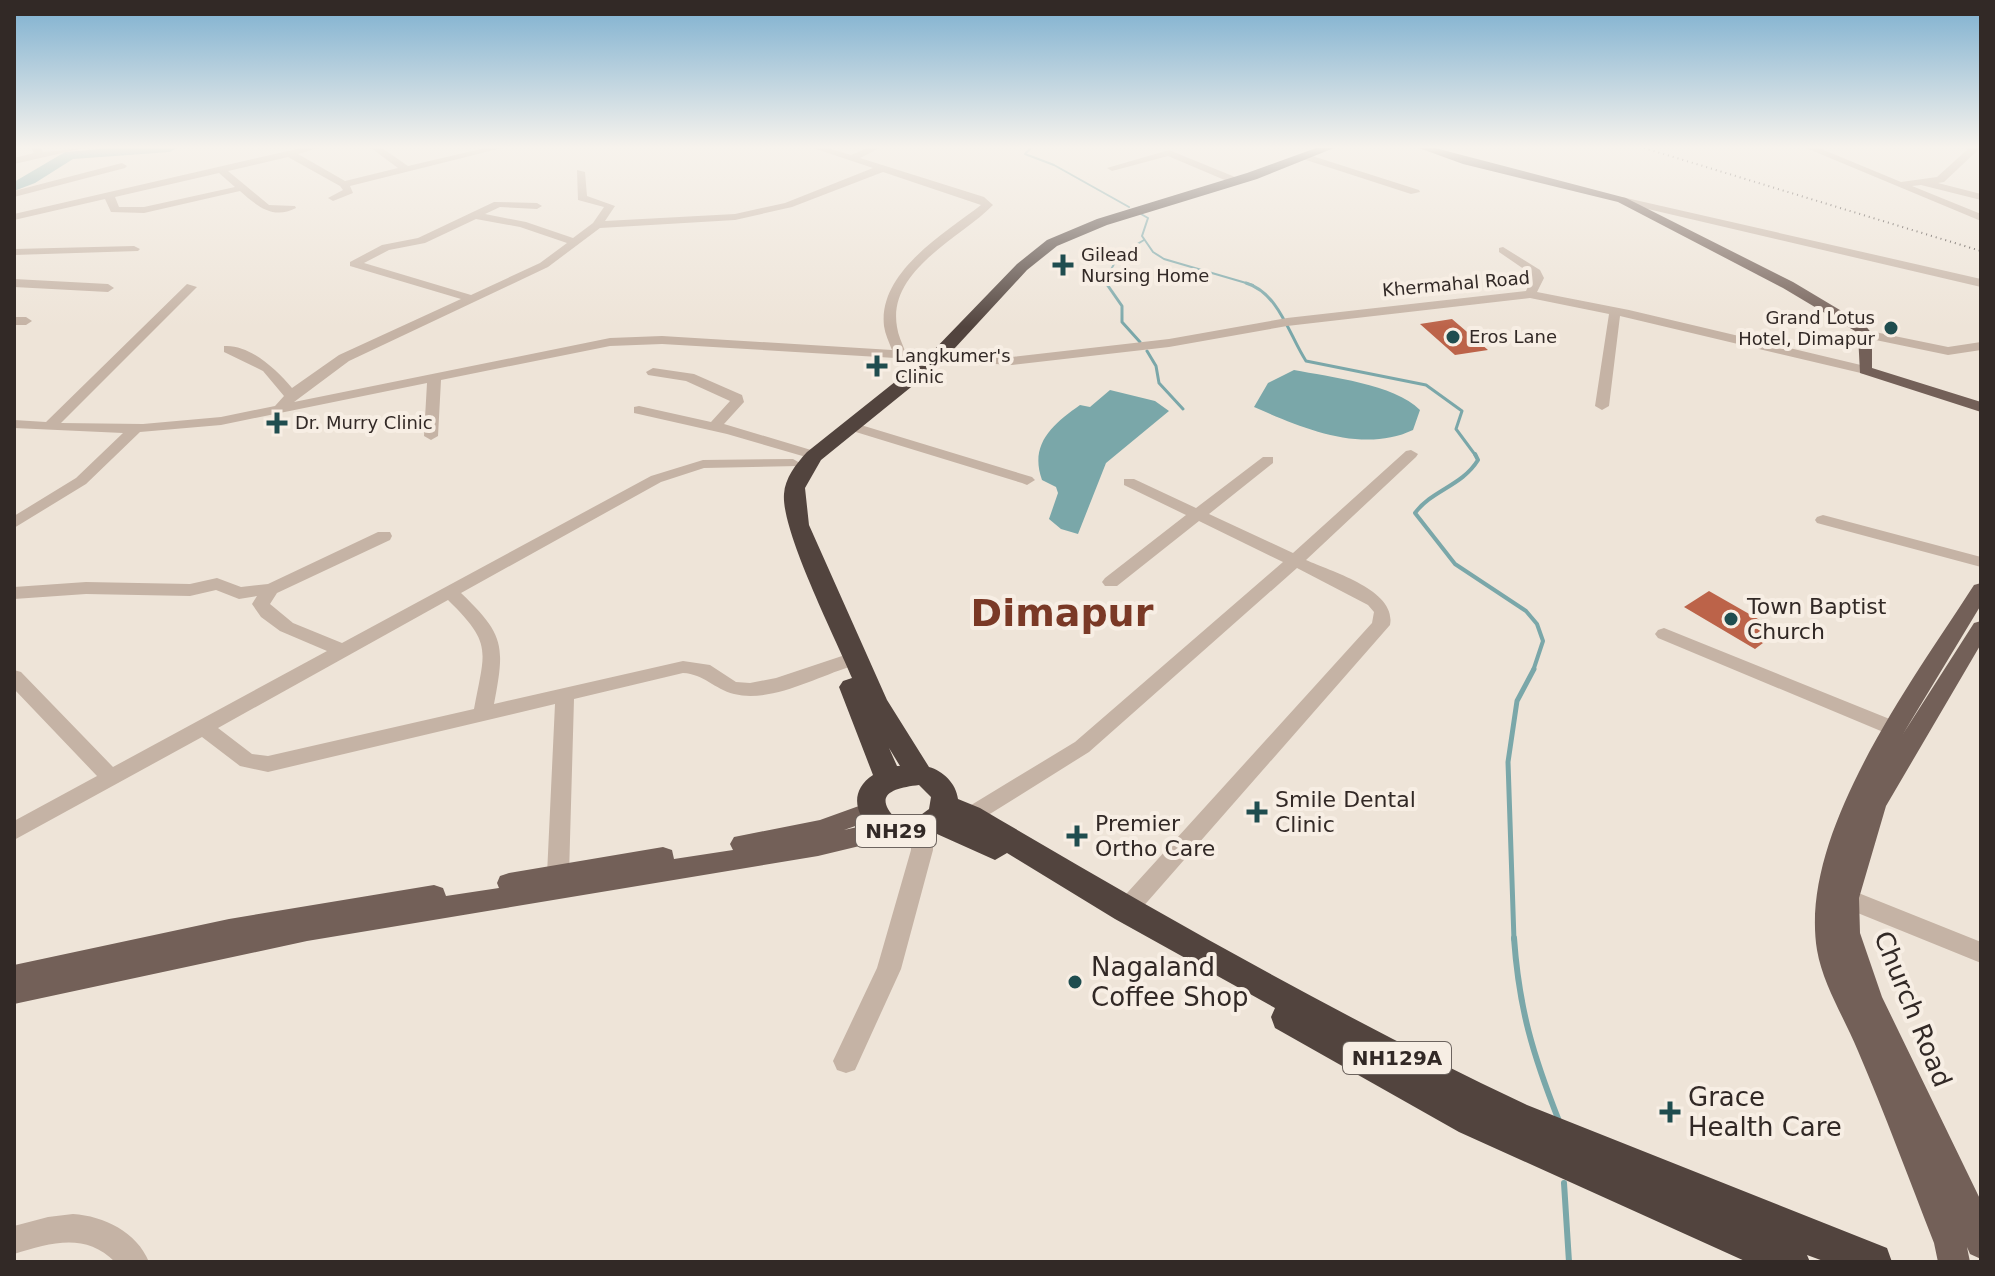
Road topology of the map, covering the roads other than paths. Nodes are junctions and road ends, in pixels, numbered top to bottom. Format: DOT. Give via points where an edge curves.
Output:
graph roads {
  1 [pos="53,208"];
  2 [pos="114,208"];
  3 [pos="152,208"];
  4 [pos="265,208"];
  5 [pos="291,208"];
  6 [pos="490,208"];
  7 [pos="609,208"];
  8 [pos="777,208"];
  9 [pos="985,208"];
  10 [pos="1135,208"];
  11 [pos="1144,208"];
  12 [pos="1637,208"];
  13 [pos="1655,208"];
  14 [pos="1954,208"];
  15 [pos="473,215"];
  16 [pos="14,217"];
  17 [pos="1981,218"];
  18 [pos="597,225"];
  19 [pos="573,241"];
  20 [pos="134,249"];
  21 [pos="1503,250"];
  22 [pos="14,252"];
  23 [pos="14,283"];
  24 [pos="1981,283"];
  25 [pos="191,287"];
  26 [pos="108,288"];
  27 [pos="1530,294"];
  28 [pos="473,299"];
  29 [pos="1615,311"];
  30 [pos="1865,334"];
  31 [pos="1981,346"];
  32 [pos="229,349"];
  33 [pos="900,355"];
  34 [pos="930,357"];
  35 [pos="1865,370"];
  36 [pos="653,372"];
  37 [pos="434,377"];
  38 [pos="292,396"];
  39 [pos="1602,406"];
  40 [pos="1981,407"];
  41 [pos="279,410"];
  42 [pos="639,410"];
  43 [pos="14,424"];
  44 [pos="851,426"];
  45 [pos="49,427"];
  46 [pos="714,427"];
  47 [pos="134,430"];
  48 [pos="431,436"];
  49 [pos="1411,454"];
  50 [pos="800,458"];
  51 [pos="1268,460"];
  52 [pos="1027,480"];
  53 [pos="1129,482"];
  54 [pos="1199,516"];
  55 [pos="1823,520"];
  56 [pos="14,523"];
  57 [pos="384,536"];
  58 [pos="1292,560"];
  59 [pos="1981,562"];
  60 [pos="1111,582"];
  61 [pos="271,589"];
  62 [pos="1981,589"];
  63 [pos="450,592"];
  64 [pos="14,593"];
  65 [pos="1981,628"];
  66 [pos="1664,634"];
  67 [pos="344,651"];
  68 [pos="842,662"];
  69 [pos="14,677"];
  70 [pos="565,695"];
  71 [pos="483,714"];
  72 [pos="203,727"];
  73 [pos="1895,729"];
  74 [pos="919,774"];
  75 [pos="111,778"];
  76 [pos="888,778"];
  77 [pos="943,818"];
  78 [pos="880,821"];
  79 [pos="14,831"];
  80 [pos="558,875"];
  81 [pos="1846,898"];
  82 [pos="1126,910"];
  83 [pos="1981,953"];
  84 [pos="14,977"];
  85 [pos="14,992"];
  86 [pos="846,1061"];
  87 [pos="14,1240"];
  88 [pos="1981,1243"];
  89 [pos="1779,1259"];
  90 [pos="135,1262"];
  91 [pos="1873,1262"];
  92 [pos="1954,1262"];
  1 -- 16 [label="street"];
  2 -- 3 [label="street"];
  4 -- 5 [label="street"];
  6 -- 15 [label="street"];
  7 -- 18 [label="street"];
  8 -- 18 [label="street" via="735,217"];
  9 -- 33 [label="street" via="916,261 902,281 890,325"];
  10 -- 34 [label="highway, NH29" via="1047,240 1015,265"];
  11 -- 34 [label="highway, NH29" via="1052,243"];
  12 -- 30 [label="main road" via="1788,285"];
  13 -- 24 [label="street"];
  14 -- 17 [label="street"];
  15 -- 19 [label="street"];
  15 -- 28 [label="street" via="421,241 386,247 354,264"];
  18 -- 19 [label="street"];
  19 -- 28 [label="street" via="544,265"];
  20 -- 22 [label="street"];
  21 -- 27 [label="street" via="1536,272"];
  23 -- 26 [label="street"];
  25 -- 45 [label="street"];
  27 -- 29 [label="street, Khermahal Road"];
  27 -- 34 [label="street, Khermahal Road" via="1287,322 1040,360"];
  28 -- 38 [label="street" via="344,358"];
  29 -- 35 [label="street, Khermahal Road"];
  29 -- 39 [label="street"];
  30 -- 31 [label="street" via="1948,351"];
  30 -- 35 [label="main road"];
  32 -- 38 [label="street" via="268,368"];
  33 -- 34 [label="street, Khermahal Road"];
  33 -- 37 [label="street, Khermahal Road" via="633,340"];
  34 -- 44 [label="highway, NH29"];
  34 -- 50 [label="highway, NH29"];
  35 -- 40 [label="main road, Khermahal Road"];
  36 -- 46 [label="street" via="689,377 737,398"];
  37 -- 41 [label="street, Khermahal Road"];
  37 -- 48 [label="street"];
  38 -- 41 [label="street"];
  41 -- 47 [label="street, Khermahal Road"];
  42 -- 46 [label="street"];
  43 -- 45 [label="street, Khermahal Road"];
  44 -- 52 [label="street"];
  44 -- 74 [label="highway, NH29" via="801,471 793,506 875,702"];
  45 -- 47 [label="street, Khermahal Road"];
  46 -- 50 [label="street"];
  47 -- 56 [label="street" via="81,481"];
  49 -- 58 [label="street"];
  50 -- 63 [label="street" via="686,468 656,479"];
  50 -- 68 [label="highway, NH29" via="778,489 779,509"];
  51 -- 54 [label="street"];
  53 -- 54 [label="street"];
  54 -- 58 [label="street"];
  54 -- 60 [label="street"];
  55 -- 59 [label="street"];
  57 -- 61 [label="street"];
  58 -- 77 [label="street" via="1082,747"];
  58 -- 82 [label="street" via="1381,605 1381,625"];
  61 -- 64 [label="street" via="239,593 217,584 190,590 108,587"];
  61 -- 67 [label="street" via="261,604 265,613"];
  62 -- 73 [label="main road"];
  63 -- 67 [label="street"];
  63 -- 71 [label="street" via="490,637"];
  65 -- 81 [label="main road, Church Road" via="1875,805"];
  66 -- 73 [label="street"];
  67 -- 72 [label="street"];
  68 -- 70 [label="street" via="756,689 726,684 708,669 683,667"];
  68 -- 76 [label="highway, NH29"];
  69 -- 75 [label="street"];
  70 -- 71 [label="street"];
  70 -- 80 [label="street"];
  71 -- 72 [label="street" via="268,764 247,761"];
  72 -- 75 [label="street"];
  73 -- 92 [label="main road" via="1855,805 1828,891 1830,951"];
  74 -- 76 [label="highway"];
  74 -- 77 [label="highway, NH29" via="939,785 945,795"];
  75 -- 79 [label="street"];
  76 -- 78 [label="highway, NH29" via="870,799"];
  77 -- 78 [label="highway, NH29" via="906,833"];
  77 -- 82 [label="highway, NH129A"];
  77 -- 86 [label="street" via="922,850 889,969"];
  77 -- 89 [label="highway, NH129A" via="1471,1120"];
  78 -- 80 [label="main road"];
  78 -- 85 [label="main road" via="818,846 307,930"];
  80 -- 84 [label="main road" via="229,930"];
  81 -- 83 [label="street"];
  81 -- 88 [label="main road, Church Road" via="1847,933 1869,999"];
  82 -- 91 [label="highway, NH129A" via="1517,1119"];
  87 -- 90 [label="street" via="74,1228 107,1236"];
}
